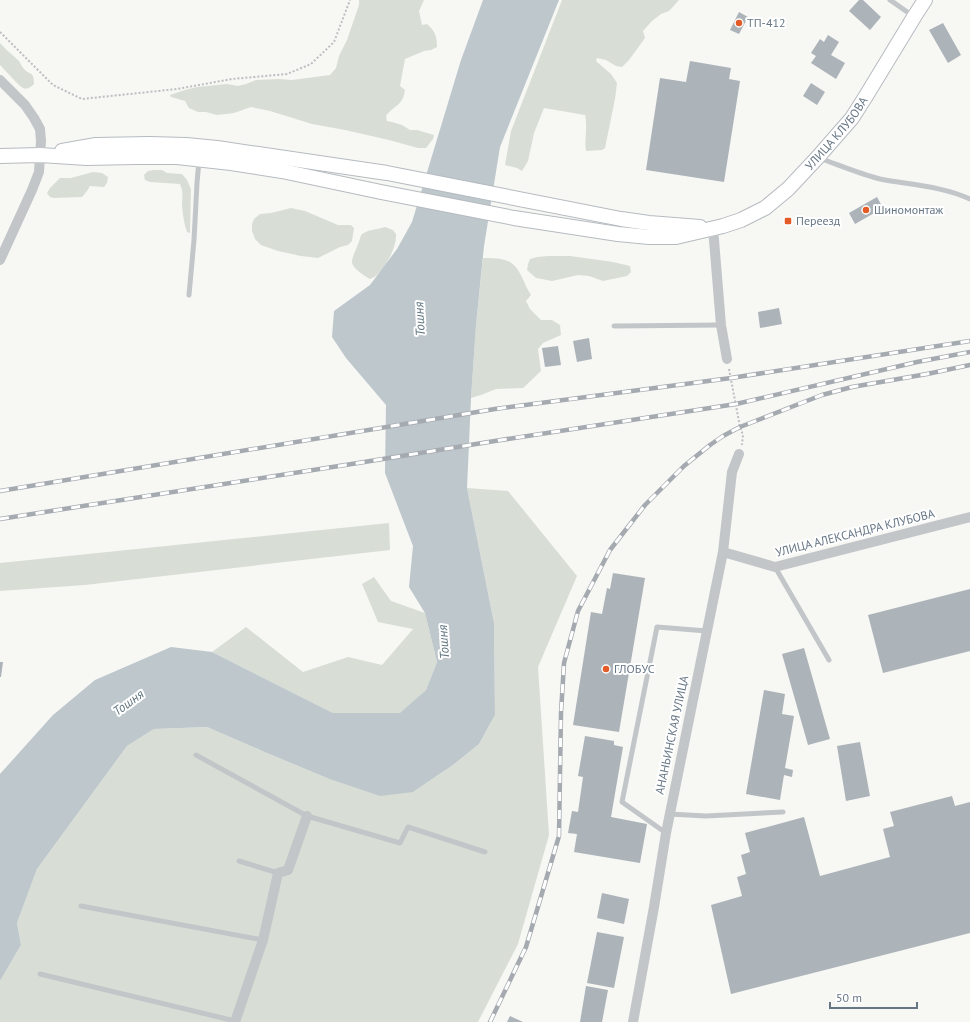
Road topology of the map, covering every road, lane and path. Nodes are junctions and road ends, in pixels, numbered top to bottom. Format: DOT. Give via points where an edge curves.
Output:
graph roads {
  1 [pos="350,0"];
  2 [pos="890,0"];
  3 [pos="925,0"];
  4 [pos="914,17"];
  5 [pos="0,32"];
  6 [pos="0,80"];
  7 [pos="40,155"];
  8 [pos="0,156"];
  9 [pos="818,157"];
  10 [pos="199,159"];
  11 [pos="970,199"];
  12 [pos="713,228"];
  13 [pos="0,260"];
  14 [pos="189,294"];
  15 [pos="721,325"];
  16 [pos="614,326"];
  17 [pos="727,359"];
  18 [pos="739,454"];
  19 [pos="970,517"];
  20 [pos="722,552"];
  21 [pos="775,567"];
  22 [pos="707,631"];
  23 [pos="829,660"];
  24 [pos="196,755"];
  25 [pos="783,812"];
  26 [pos="669,814"];
  27 [pos="307,816"];
  28 [pos="666,833"];
  29 [pos="485,852"];
  30 [pos="239,861"];
  31 [pos="278,873"];
  32 [pos="81,906"];
  33 [pos="263,940"];
  34 [pos="40,974"];
  35 [pos="235,1022"];
  36 [pos="633,1022"];
  1 -- 5 [label="path" via="334,42 311,64 287,74 82,99 53,85"];
  2 -- 4 [label="lane"];
  3 -- 4 [label="main road, УЛИЦА КЛУБОВА"];
  4 -- 9 [label="main road, УЛИЦА КЛУБОВА" via="852,118"];
  6 -- 7 [label="street" via="25,105 40,128"];
  7 -- 8 [label="main road"];
  7 -- 10 [label="main road, УЛИЦА КЛУБОВА"];
  7 -- 12 [label="main road" via="96,145 186,145 387,173 628,220"];
  7 -- 13 [label="street" via="39,172"];
  9 -- 11 [label="lane" via="880,179 934,188"];
  9 -- 12 [label="main road, УЛИЦА КЛУБОВА" via="788,189 765,208 731,224"];
  10 -- 12 [label="main road, УЛИЦА КЛУБОВА" via="282,171 514,218 618,234 676,237"];
  10 -- 14 [label="lane"];
  12 -- 15 [label="street"];
  15 -- 16 [label="lane"];
  15 -- 17 [label="street"];
  17 -- 18 [label="path" via="743,435"];
  18 -- 20 [label="street, АНАНЬИНСКАЯ УЛИЦА" via="732,472"];
  19 -- 21 [label="street, УЛИЦА АЛЕКСАНДРА КЛУБОВА"];
  20 -- 21 [label="street, УЛИЦА АЛЕКСАНДРА КЛУБОВА"];
  20 -- 22 [label="street, АНАНЬИНСКАЯ УЛИЦА"];
  21 -- 23 [label="lane"];
  22 -- 26 [label="street, АНАНЬИНСКАЯ УЛИЦА"];
  22 -- 28 [label="lane" via="658,627 622,802"];
  24 -- 27 [label="lane"];
  25 -- 26 [label="lane" via="706,816"];
  26 -- 28 [label="street, АНАНЬИНСКАЯ УЛИЦА"];
  27 -- 29 [label="lane" via="400,842 408,828"];
  27 -- 31 [label="street" via="288,870"];
  28 -- 36 [label="street, АНАНЬИНСКАЯ УЛИЦА"];
  30 -- 31 [label="lane"];
  31 -- 33 [label="street"];
  32 -- 33 [label="lane"];
  33 -- 35 [label="street"];
  34 -- 35 [label="lane"];
}
